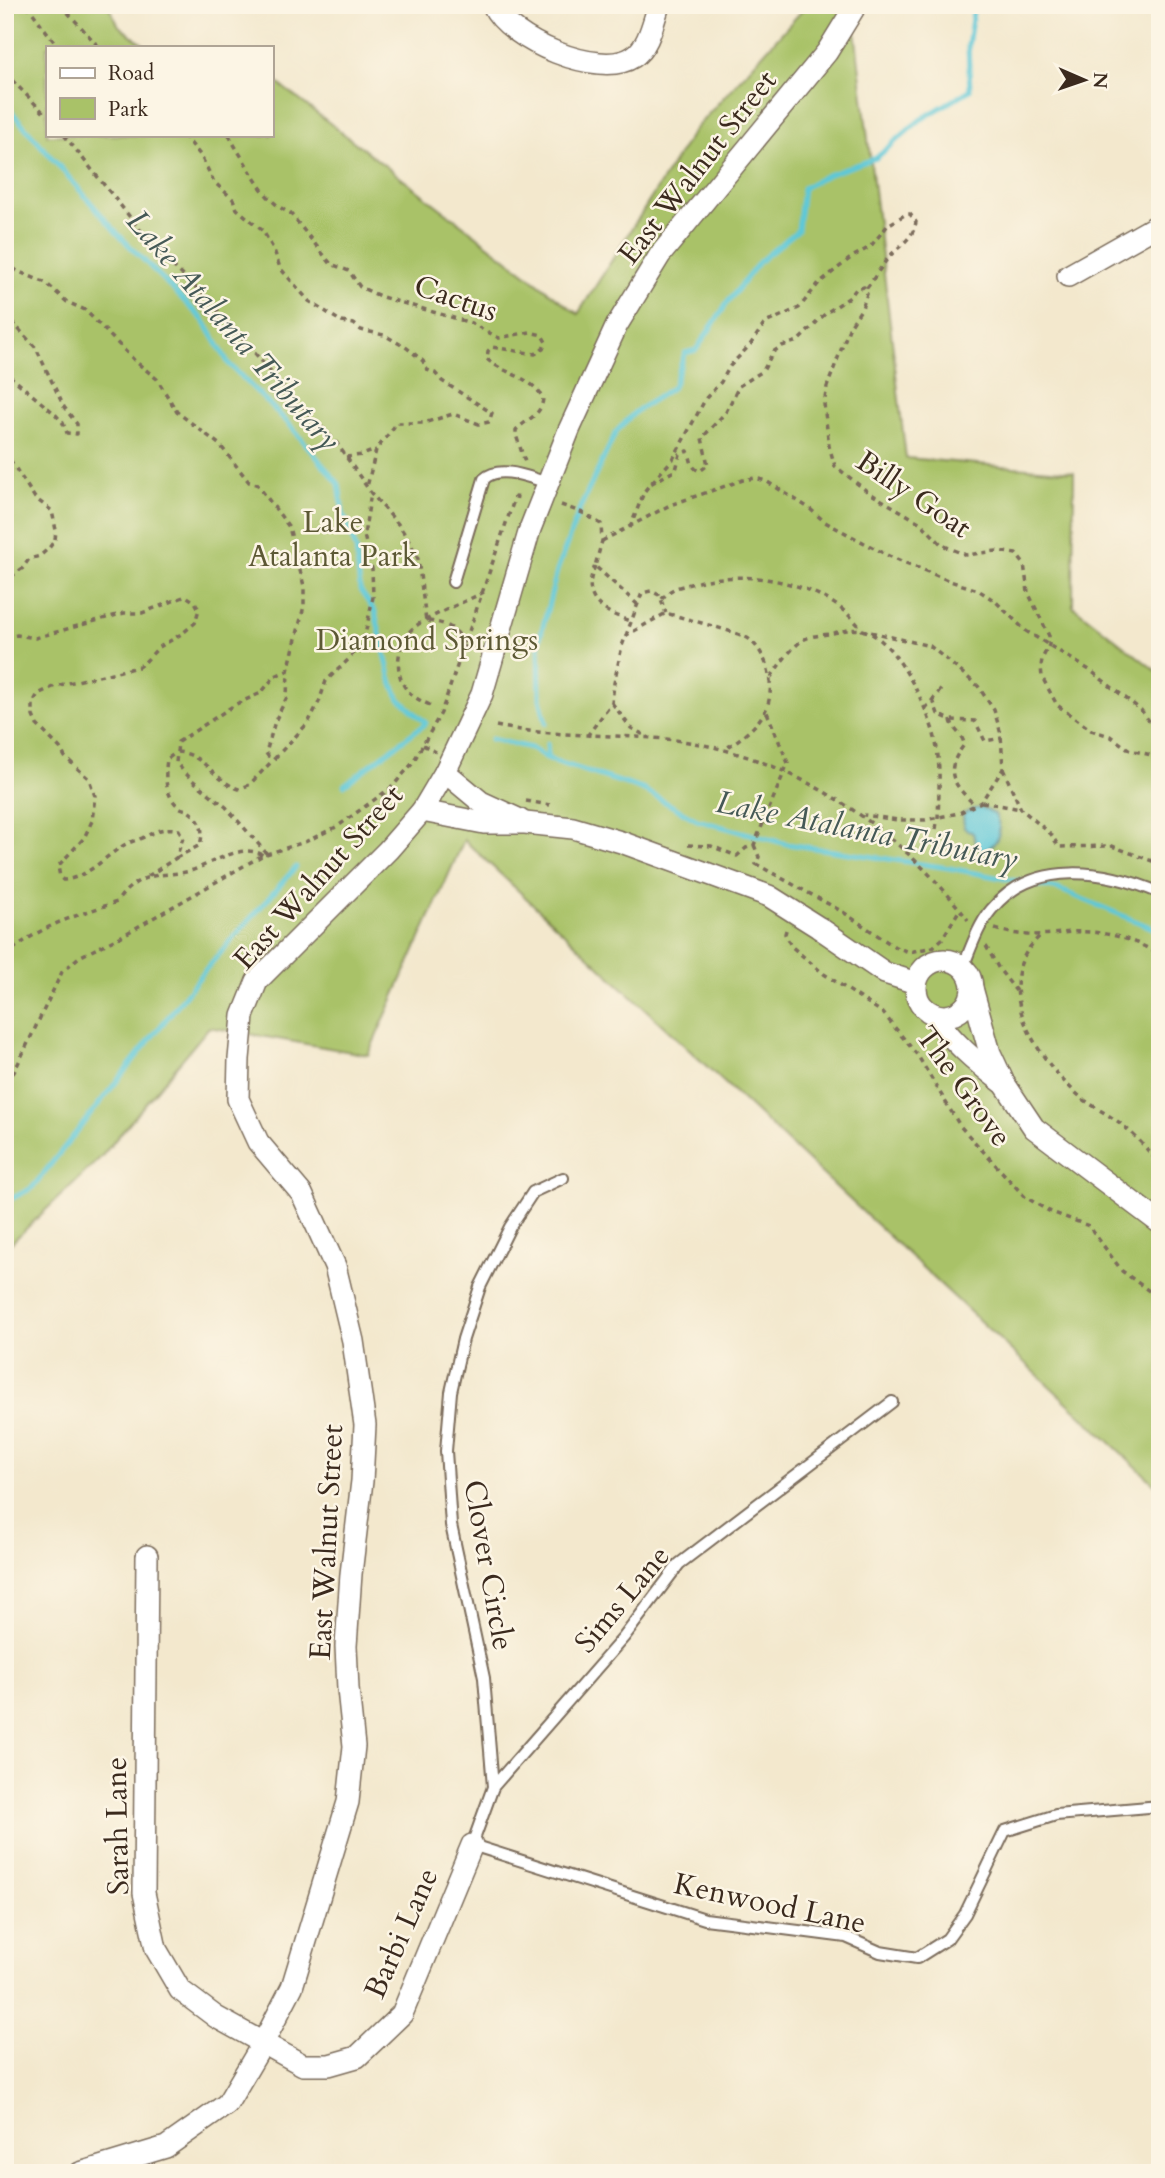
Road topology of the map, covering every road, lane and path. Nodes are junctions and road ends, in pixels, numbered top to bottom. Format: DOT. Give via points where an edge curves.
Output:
graph roads {
  1 [pos="27,5"];
  2 [pos="61,5"];
  3 [pos="493,5"];
  4 [pos="659,5"];
  5 [pos="856,5"];
  6 [pos="57,46"];
  7 [pos="98,46"];
  8 [pos="5,73"];
  9 [pos="46,116"];
  10 [pos="65,136"];
  11 [pos="185,136"];
  12 [pos="230,136"];
  13 [pos="1160,225"];
  14 [pos="5,262"];
  15 [pos="1068,276"];
  16 [pos="866,289"];
  17 [pos="5,314"];
  18 [pos="5,372"];
  19 [pos="376,450"];
  20 [pos="5,452"];
  21 [pos="346,457"];
  22 [pos="538,480"];
  23 [pos="650,484"];
  24 [pos="367,487"];
  25 [pos="371,493"];
  26 [pos="518,497"];
  27 [pos="562,505"];
  28 [pos="629,528"];
  29 [pos="602,541"];
  30 [pos="595,566"];
  31 [pos="5,581"];
  32 [pos="453,582"];
  33 [pos="484,593"];
  34 [pos="662,599"];
  35 [pos="637,604"];
  36 [pos="666,613"];
  37 [pos="426,621"];
  38 [pos="631,621"];
  39 [pos="862,630"];
  40 [pos="625,636"];
  41 [pos="5,637"];
  42 [pos="1049,645"];
  43 [pos="465,647"];
  44 [pos="288,671"];
  45 [pos="771,677"];
  46 [pos="943,687"];
  47 [pos="933,700"];
  48 [pos="612,703"];
  49 [pos="430,705"];
  50 [pos="925,709"];
  51 [pos="766,710"];
  52 [pos="951,720"];
  53 [pos="496,726"];
  54 [pos="587,736"];
  55 [pos="650,738"];
  56 [pos="1002,738"];
  57 [pos="1160,744"];
  58 [pos="423,745"];
  59 [pos="430,749"];
  60 [pos="723,751"];
  61 [pos="177,752"];
  62 [pos="1160,757"];
  63 [pos="275,758"];
  64 [pos="1003,769"];
  65 [pos="787,771"];
  66 [pos="445,772"];
  67 [pos="981,802"];
  68 [pos="975,805"];
  69 [pos="1021,809"];
  70 [pos="422,811"];
  71 [pos="861,814"];
  72 [pos="937,820"];
  73 [pos="525,823"];
  74 [pos="936,829"];
  75 [pos="265,855"];
  76 [pos="176,858"];
  77 [pos="1160,864"];
  78 [pos="145,878"];
  79 [pos="1160,893"];
  80 [pos="960,909"];
  81 [pos="792,911"];
  82 [pos="971,920"];
  83 [pos="993,928"];
  84 [pos="1039,937"];
  85 [pos="985,943"];
  86 [pos="1160,955"];
  87 [pos="5,956"];
  88 [pos="963,967"];
  89 [pos="916,983"];
  90 [pos="972,988"];
  91 [pos="1016,991"];
  92 [pos="933,1014"];
  93 [pos="5,1081"];
  94 [pos="1003,1083"];
  95 [pos="1160,1166"];
  96 [pos="562,1178"];
  97 [pos="1160,1223"];
  98 [pos="1160,1299"];
  99 [pos="892,1402"];
  100 [pos="147,1556"];
  101 [pos="493,1787"];
  102 [pos="1160,1806"];
  103 [pos="472,1845"];
  104 [pos="263,2043"];
  105 [pos="82,2173"];
  1 -- 6 [label="path"];
  2 -- 7 [label="path"];
  3 -- 4 [label="street" via="505,24 545,47 589,62 618,64 646,44"];
  5 -- 22 [label="street, East Walnut Street" via="827,52 660,255 617,326 569,430"];
  8 -- 9 [label="path"];
  10 -- 21 [label="path" via="158,253 209,300"];
  11 -- 19 [label="path" via="214,182 263,231 280,268 309,301 342,322 384,335 407,348 423,360 427,370 492,413 489,422 479,424 453,414 424,423 397,423"];
  12 -- 22 [label="path, Cactus" via="267,196 290,213 331,264 349,271 360,287 471,323 499,338 530,332 542,335 546,342 535,354 492,347 487,359 532,384 543,398 536,415 516,429"];
  13 -- 15 [label="street"];
  14 -- 44 [label="path" via="85,310 157,379 177,412 220,445 249,482 257,484 289,527 304,586 304,606"];
  16 -- 23 [label="path, Billy Goat" via="856,289 798,341 773,352 763,371 739,386 726,412 702,438 708,458 705,469 695,470 688,451 680,454 676,470"];
  16 -- 23 [label="path, Billy Goat" via="911,235 916,222 910,214 888,225 870,247 819,283 799,308 765,323 706,398 668,467"];
  16 -- 42 [label="path, Billy Goat" via="827,387 824,404 831,459 868,492 921,523 942,545 966,555 997,551 1016,555 1024,564 1028,592 1043,620"];
  17 -- 18 [label="path" via="36,348 77,424 77,434 67,433 55,414"];
  19 -- 21 [label="path"];
  19 -- 24 [label="path"];
  20 -- 31 [label="path" via="35,498 52,512 57,530 49,548"];
  21 -- 24 [label="path"];
  22 -- 32 [label="lane" via="499,472 484,479"];
  22 -- 66 [label="street, East Walnut Street" via="530,529 482,694"];
  23 -- 28 [label="path, Billy Goat"];
  24 -- 25 [label="path"];
  25 -- 37 [label="path" via="411,542 418,559"];
  25 -- 63 [label="path" via="364,535 373,597 365,635 326,681 308,723"];
  26 -- 33 [label="path"];
  27 -- 29 [label="path" via="601,524"];
  28 -- 29 [label="path, Billy Goat"];
  28 -- 42 [label="path, Billy Goat" via="670,505 755,478 889,556 978,590"];
  29 -- 30 [label="path"];
  30 -- 35 [label="path"];
  30 -- 38 [label="path" via="590,577 598,606"];
  33 -- 37 [label="path"];
  33 -- 43 [label="path"];
  34 -- 35 [label="path" via="648,591"];
  34 -- 36 [label="path"];
  34 -- 39 [label="path" via="669,590 710,579 761,579 817,594 852,616"];
  35 -- 38 [label="path"];
  36 -- 40 [label="path"];
  36 -- 45 [label="path" via="748,637 763,656"];
  37 -- 43 [label="path" via="455,629"];
  37 -- 49 [label="path" via="412,628 398,658 403,685 410,695"];
  38 -- 40 [label="path"];
  39 -- 45 [label="path" via="804,639"];
  39 -- 50 [label="path" via="880,640 902,666"];
  39 -- 56 [label="path" via="930,646 978,686 994,710"];
  40 -- 48 [label="path"];
  41 -- 76 [label="path" via="36,638 142,612 186,596 195,602 198,618 191,627 138,667 55,686 38,694 33,703 37,725 89,779 95,796 88,831 58,866 60,877 68,879 91,870 125,844 155,830 171,828 182,833"];
  42 -- 57 [label="path, Billy Goat" via="1141,710"];
  42 -- 62 [label="path, Billy Goat" via="1042,659 1042,677 1057,705 1130,750"];
  43 -- 58 [label="path" via="441,713"];
  44 -- 61 [label="path" via="275,676 261,693 178,742"];
  44 -- 63 [label="path" via="287,697 266,752"];
  45 -- 51 [label="path"];
  46 -- 47 [label="path"];
  47 -- 50 [label="path"];
  47 -- 52 [label="path" via="938,714"];
  48 -- 54 [label="path"];
  48 -- 55 [label="path" via="631,728"];
  50 -- 72 [label="path" via="939,762"];
  51 -- 60 [label="path" via="746,735"];
  51 -- 65 [label="path" via="783,747"];
  52 -- 56 [label="path" via="975,721 985,741"];
  52 -- 68 [label="path" via="964,745 953,761 953,778"];
  53 -- 54 [label="path"];
  54 -- 55 [label="path"];
  55 -- 60 [label="path"];
  56 -- 64 [label="path"];
  58 -- 59 [label="path"];
  58 -- 75 [label="path" via="392,788 364,808 305,842"];
  60 -- 65 [label="path"];
  61 -- 63 [label="path" via="193,756 223,782 239,789"];
  61 -- 75 [label="path" via="176,763 226,807"];
  61 -- 76 [label="path" via="167,759 167,788 178,806 195,817 203,834 200,845"];
  64 -- 67 [label="path"];
  64 -- 69 [label="path"];
  65 -- 71 [label="path"];
  65 -- 80 [label="path" via="754,845 759,857 756,864 909,952 933,947"];
  66 -- 70 [label="street, East Walnut Street"];
  66 -- 73 [label="street" via="481,802"];
  67 -- 68 [label="path"];
  67 -- 69 [label="path"];
  68 -- 72 [label="path"];
  69 -- 77 [label="path" via="1051,834 1059,847 1112,846"];
  70 -- 73 [label="street" via="484,823"];
  70 -- 104 [label="street, East Walnut Street" via="257,981 243,1016 238,1098 258,1142 302,1194 335,1266 353,1341 365,1425 346,1646 354,1746 348,1802 292,1987"];
  71 -- 72 [label="path"];
  71 -- 80 [label="path" via="893,839"];
  72 -- 74 [label="path"];
  73 -- 81 [label="street" via="573,828 621,842 769,896"];
  75 -- 78 [label="path" via="237,853 188,872"];
  75 -- 93 [label="path" via="79,957 62,972 14,1072"];
  76 -- 78 [label="path"];
  78 -- 87 [label="path" via="123,892 117,902 57,921"];
  79 -- 88 [label="lane" via="1085,874 1039,876 991,910"];
  80 -- 82 [label="path"];
  81 -- 89 [label="street" via="885,973"];
  81 -- 98 [label="path, The Grove" via="785,934 791,946 883,1013 918,1056 960,1126 1024,1197 1089,1226 1122,1271"];
  83 -- 84 [label="path"];
  84 -- 86 [label="path" via="1072,932 1106,934"];
  84 -- 91 [label="path" via="1027,948"];
  85 -- 91 [label="path"];
  88 -- 89 [label="street" via="951,961 933,962"];
  88 -- 90 [label="street"];
  89 -- 92 [label="street" via="919,1002"];
  90 -- 92 [label="street" via="971,998 960,1012 942,1017"];
  90 -- 94 [label="street"];
  91 -- 95 [label="path" via="1034,1040 1055,1069 1077,1094 1142,1142"];
  92 -- 94 [label="street" via="976,1063"];
  94 -- 97 [label="street" via="1034,1128"];
  96 -- 101 [label="lane, Clover Circle" via="534,1192 510,1227 480,1287 451,1392 446,1451 451,1525 484,1678"];
  99 -- 101 [label="lane, Sims Lane" via="679,1564 624,1637"];
  100 -- 104 [label="street, Sarah Lane" via="144,1893 156,1949 180,1990"];
  101 -- 103 [label="lane, Sims Lane"];
  102 -- 103 [label="lane, Kenwood Lane" via="1056,1815 1005,1831 965,1914 947,1939 917,1958 880,1952 846,1937 705,1919"];
  103 -- 104 [label="street, Barbi Lane" via="402,2014 357,2057 329,2065 303,2065"];
  104 -- 105 [label="street, East Walnut Street" via="227,2104 166,2147"];
}
